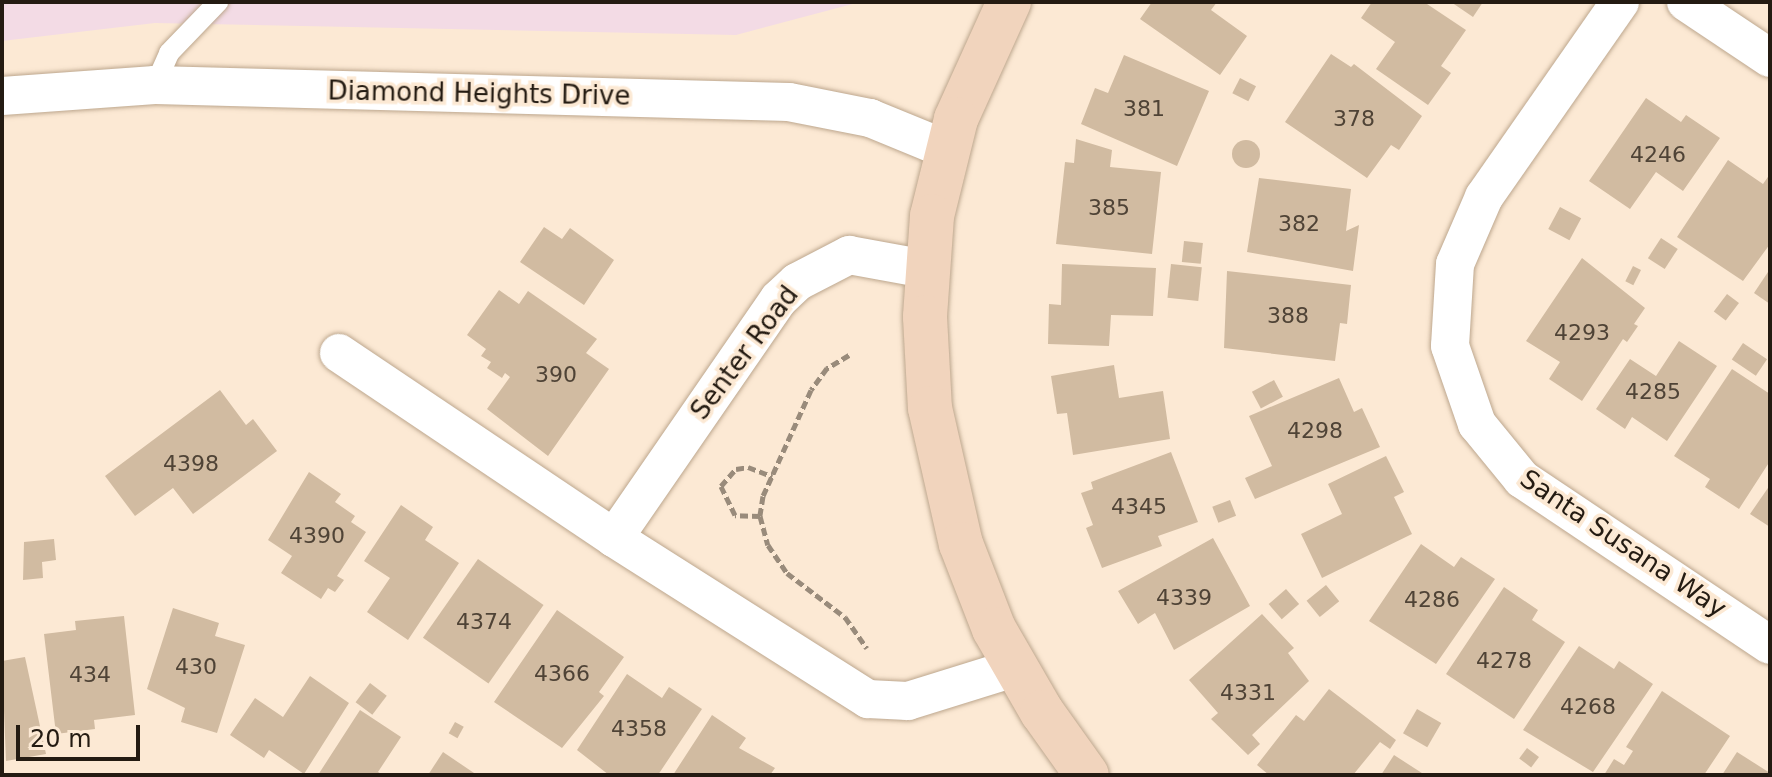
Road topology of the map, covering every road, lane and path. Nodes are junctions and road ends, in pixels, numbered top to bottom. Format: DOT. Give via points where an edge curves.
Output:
graph roads {
  1 [pos="218,2"];
  2 [pos="1009,2"];
  3 [pos="1620,2"];
  4 [pos="1686,2"];
  5 [pos="1770,58"];
  6 [pos="155,85"];
  7 [pos="2,96"];
  8 [pos="948,150"];
  9 [pos="926,269"];
  10 [pos="339,353"];
  11 [pos="849,355"];
  12 [pos="772,476"];
  13 [pos="760,516"];
  14 [pos="614,538"];
  15 [pos="1770,645"];
  16 [pos="875,652"];
  17 [pos="1014,668"];
  18 [pos="1087,775"];
  1 -- 6 [label="lane" via="206,8 169,53"];
  2 -- 8 [label="main road" via="966,93"];
  3 -- 15 [label="street, Santa Susana Way" via="1484,197 1455,264 1450,346 1477,424 1522,479"];
  4 -- 5 [label="street"];
  6 -- 7 [label="street, Diamond Heights Drive"];
  6 -- 8 [label="street, Diamond Heights Drive" via="789,102 870,118"];
  8 -- 9 [label="main road"];
  9 -- 14 [label="street, Senter Road" via="849,255 797,282 779,299"];
  9 -- 17 [label="main road" via="926,360 947,493 970,568"];
  10 -- 14 [label="street"];
  11 -- 12 [label="path" via="827,368 811,390"];
  12 -- 13 [label="path"];
  12 -- 13 [label="path" via="748,467 736,469 721,486 735,515"];
  13 -- 16 [label="path" via="768,545 787,573 845,617 865,647"];
  14 -- 17 [label="street" via="868,699 908,701"];
  17 -- 18 [label="main road"];
}
